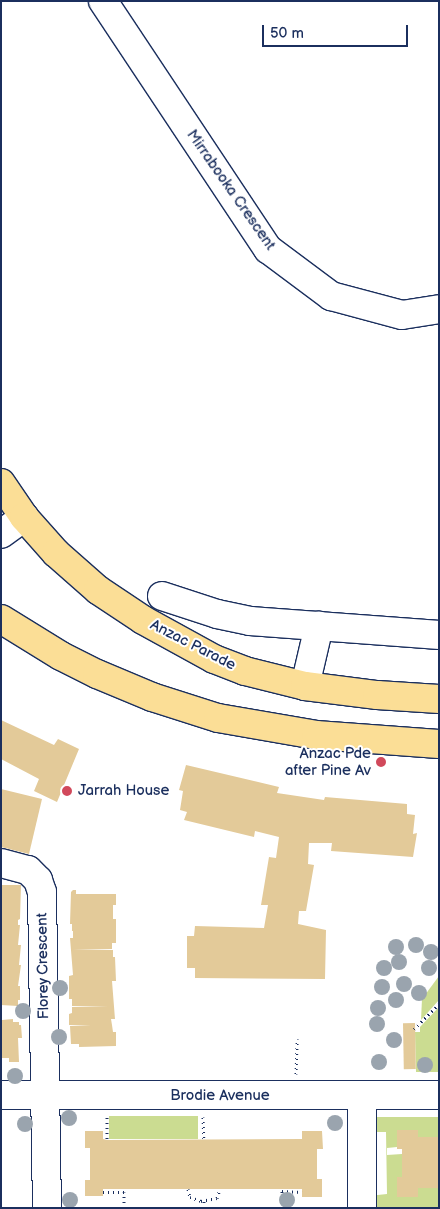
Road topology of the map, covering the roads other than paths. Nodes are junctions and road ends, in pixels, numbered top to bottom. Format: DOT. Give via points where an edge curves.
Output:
graph roads {
  1 [pos="103,1"];
  2 [pos="439,309"];
  3 [pos="1,483"];
  4 [pos="24,517"];
  5 [pos="1,534"];
  6 [pos="162,596"];
  7 [pos="1,619"];
  8 [pos="319,626"];
  9 [pos="439,635"];
  10 [pos="305,686"];
  11 [pos="439,698"];
  12 [pos="439,744"];
  13 [pos="1,862"];
  14 [pos="1,1095"];
  15 [pos="45,1095"];
  16 [pos="362,1096"];
  17 [pos="439,1096"];
  18 [pos="47,1208"];
  19 [pos="362,1208"];
  1 -- 2 [label="street, Mirrabooka Crescent" via="268,249 331,296 402,315"];
  3 -- 4 [label="main road, Anzac Parade"];
  4 -- 5 [label="street"];
  4 -- 10 [label="main road, Anzac Parade" via="71,568 143,620 214,659 245,671"];
  6 -- 8 [label="street" via="231,618"];
  7 -- 12 [label="main road" via="61,656 104,677 152,697 218,718 316,735"];
  8 -- 9 [label="street"];
  8 -- 10 [label="street"];
  10 -- 11 [label="main road, Anzac Parade" via="377,695"];
  13 -- 15 [label="street, Florey Crescent" via="28,870 38,880 42,892"];
  14 -- 15 [label="street, Brodie Avenue"];
  15 -- 16 [label="street, Brodie Avenue"];
  15 -- 18 [label="street, Florey Crescent"];
  16 -- 17 [label="street, Brodie Avenue"];
  16 -- 19 [label="street"];
}
